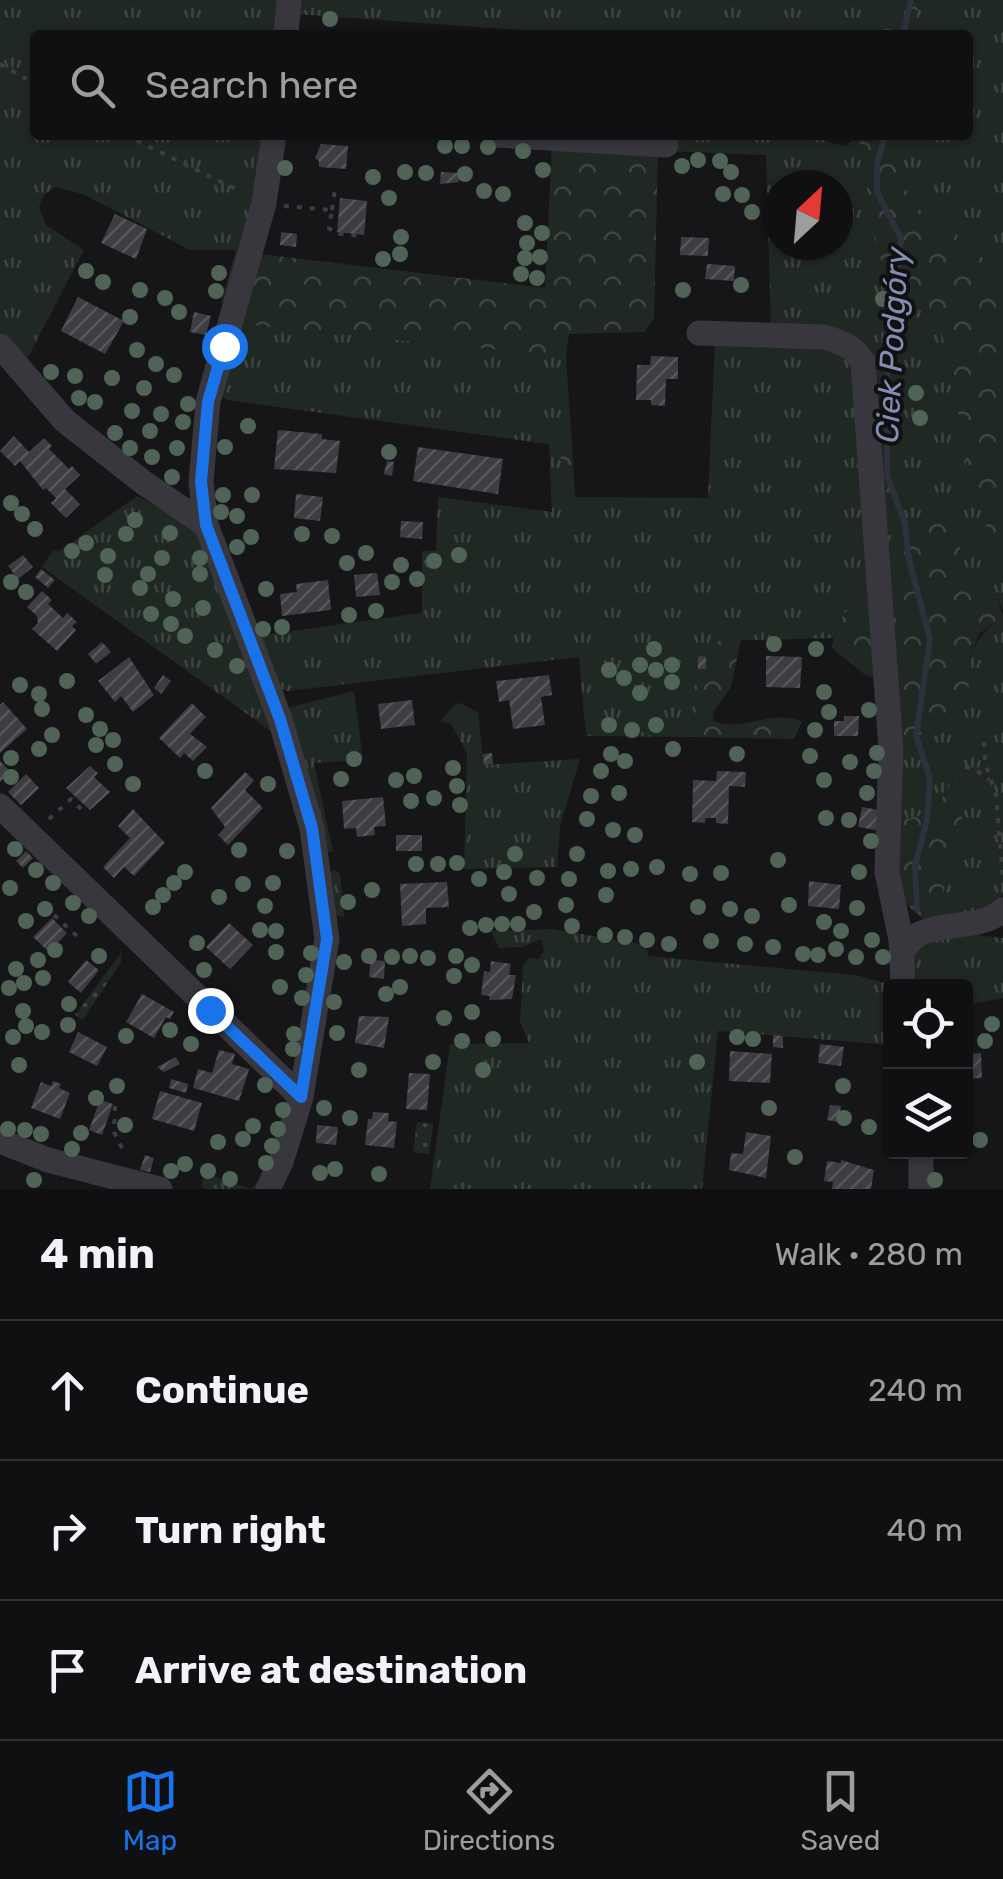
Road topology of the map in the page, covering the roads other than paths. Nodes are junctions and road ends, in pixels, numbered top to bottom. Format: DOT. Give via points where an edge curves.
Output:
graph roads {
  1 [pos="273,140"];
  2 [pos="581,140"];
  3 [pos="666,145"];
  4 [pos="699,333"];
  5 [pos="0,346"];
  6 [pos="206,525"];
  7 [pos="0,806"];
  8 [pos="1003,910"];
  9 [pos="902,954"];
  10 [pos="903,979"];
  11 [pos="301,1097"];
  12 [pos="0,1140"];
  13 [pos="921,1159"];
  14 [pos="160,1189"];
  15 [pos="268,1189"];
  16 [pos="921,1189"];
  1 -- 6 [label="street" via="267,204 208,402 201,482"];
  2 -- 3 [label="street"];
  4 -- 9 [label="street" via="824,337 844,343 864,362 892,749 887,872"];
  5 -- 6 [label="street" via="66,421"];
  6 -- 11 [label="street" via="280,719 312,828 327,939"];
  7 -- 11 [label="street"];
  8 -- 9 [label="street" via="919,933"];
  9 -- 10 [label="street"];
  11 -- 15 [label="street"];
  12 -- 14 [label="street" via="48,1160"];
  13 -- 16 [label="street"];
}
